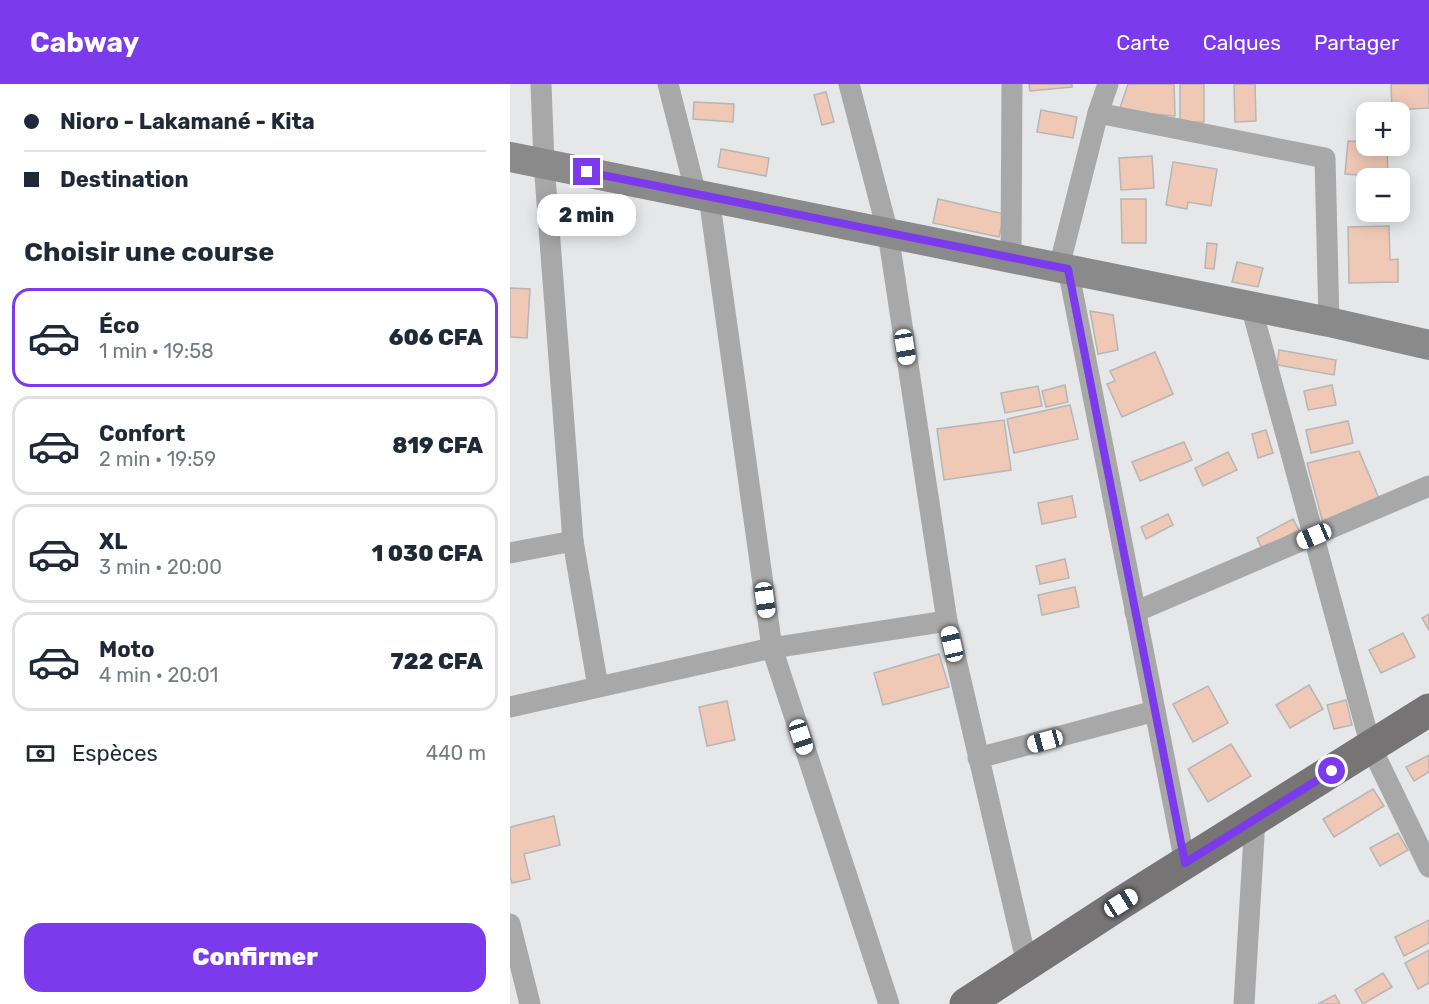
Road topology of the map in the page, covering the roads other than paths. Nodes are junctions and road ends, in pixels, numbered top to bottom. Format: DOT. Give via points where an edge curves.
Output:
graph roads {
  1 [pos="541,84"];
  2 [pos="668,84"];
  3 [pos="849,84"];
  4 [pos="1012,84"];
  5 [pos="1108,84"];
  6 [pos="1098,113"];
  7 [pos="510,157"];
  8 [pos="544,163"];
  9 [pos="703,195"];
  10 [pos="888,233"];
  11 [pos="1011,257"];
  12 [pos="1063,268"];
  13 [pos="1251,306"];
  14 [pos="1329,322"];
  15 [pos="1429,345"];
  16 [pos="1429,486"];
  17 [pos="1314,536"];
  18 [pos="573,541"];
  19 [pos="510,552"];
  20 [pos="1135,612"];
  21 [pos="947,621"];
  22 [pos="772,648"];
  23 [pos="598,687"];
  24 [pos="510,707"];
  25 [pos="1429,710"];
  26 [pos="1155,711"];
  27 [pos="1371,747"];
  28 [pos="978,758"];
  29 [pos="1255,819"];
  30 [pos="1185,863"];
  31 [pos="1429,867"];
  32 [pos="510,924"];
  33 [pos="1027,964"];
  34 [pos="530,1004"];
  35 [pos="889,1004"];
  36 [pos="966,1004"];
  37 [pos="1244,1004"];
  1 -- 8 [label="street"];
  2 -- 9 [label="street"];
  3 -- 10 [label="street"];
  4 -- 11 [label="street"];
  5 -- 6 [label="street"];
  6 -- 12 [label="street"];
  6 -- 14 [label="street" via="1325,158"];
  7 -- 8 [label="main road"];
  8 -- 9 [label="main road"];
  8 -- 18 [label="street"];
  9 -- 10 [label="main road"];
  9 -- 22 [label="street"];
  10 -- 11 [label="main road"];
  10 -- 21 [label="street"];
  11 -- 12 [label="main road"];
  12 -- 13 [label="main road"];
  12 -- 20 [label="street"];
  13 -- 14 [label="main road"];
  13 -- 17 [label="street"];
  14 -- 15 [label="main road"];
  16 -- 17 [label="street"];
  17 -- 20 [label="street"];
  17 -- 27 [label="street"];
  18 -- 19 [label="street"];
  18 -- 23 [label="street"];
  20 -- 26 [label="street"];
  21 -- 22 [label="street"];
  21 -- 28 [label="street"];
  22 -- 23 [label="street"];
  22 -- 35 [label="street"];
  23 -- 24 [label="street"];
  25 -- 27 [label="main road"];
  26 -- 28 [label="street"];
  26 -- 30 [label="street"];
  27 -- 29 [label="main road"];
  27 -- 31 [label="street"];
  28 -- 33 [label="street"];
  29 -- 30 [label="main road"];
  29 -- 37 [label="street"];
  30 -- 33 [label="main road"];
  32 -- 34 [label="street"];
  33 -- 36 [label="main road"];
}
